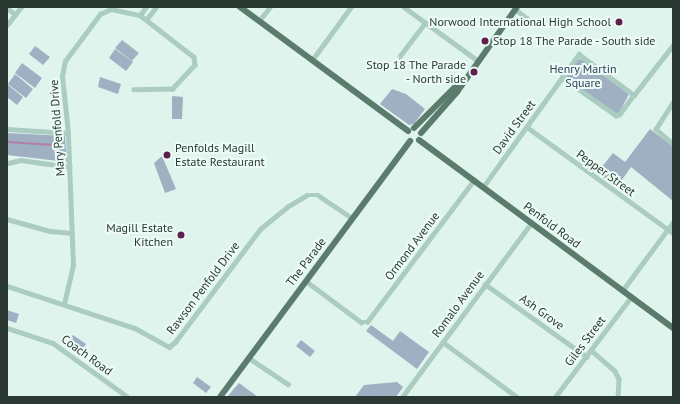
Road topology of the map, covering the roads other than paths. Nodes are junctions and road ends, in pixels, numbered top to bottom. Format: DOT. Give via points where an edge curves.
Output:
graph roads {
  1 [pos="21,7"];
  2 [pos="146,7"];
  3 [pos="156,7"];
  4 [pos="240,7"];
  5 [pos="270,7"];
  6 [pos="351,7"];
  7 [pos="404,7"];
  8 [pos="7,8"];
  9 [pos="516,8"];
  10 [pos="15,14"];
  11 [pos="140,15"];
  12 [pos="146,20"];
  13 [pos="259,21"];
  14 [pos="425,23"];
  15 [pos="7,25"];
  16 [pos="536,25"];
  17 [pos="673,45"];
  18 [pos="399,57"];
  19 [pos="312,60"];
  20 [pos="477,60"];
  21 [pos="465,76"];
  22 [pos="562,78"];
  23 [pos="134,90"];
  24 [pos="634,95"];
  25 [pos="673,103"];
  26 [pos="527,127"];
  27 [pos="414,128"];
  28 [pos="7,129"];
  29 [pos="408,131"];
  30 [pos="68,133"];
  31 [pos="420,137"];
  32 [pos="410,141"];
  33 [pos="673,144"];
  34 [pos="8,163"];
  35 [pos="70,167"];
  36 [pos="474,180"];
  37 [pos="483,187"];
  38 [pos="352,218"];
  39 [pos="7,219"];
  40 [pos="673,222"];
  41 [pos="531,223"];
  42 [pos="668,229"];
  43 [pos="72,233"];
  44 [pos="673,233"];
  45 [pos="306,281"];
  46 [pos="485,284"];
  47 [pos="7,286"];
  48 [pos="622,291"];
  49 [pos="631,297"];
  50 [pos="64,304"];
  51 [pos="7,328"];
  52 [pos="673,328"];
  53 [pos="443,342"];
  54 [pos="592,351"];
  55 [pos="587,357"];
  56 [pos="249,358"];
  57 [pos="288,384"];
  58 [pos="128,397"];
  59 [pos="220,397"];
  60 [pos="402,397"];
  61 [pos="517,397"];
  62 [pos="555,397"];
  63 [pos="618,397"];
  1 -- 10 [label="street"];
  2 -- 11 [label="street"];
  3 -- 12 [label="street"];
  4 -- 13 [label="main road"];
  5 -- 13 [label="street"];
  6 -- 19 [label="street"];
  7 -- 14 [label="street"];
  8 -- 10 [label="street"];
  9 -- 16 [label="street"];
  9 -- 20 [label="main road"];
  10 -- 15 [label="street"];
  11 -- 12 [label="street"];
  11 -- 30 [label="street, Mary Penfold Drive" via="118,9 100,14 65,61 62,76"];
  12 -- 23 [label="street" via="194,57 196,65 173,89"];
  13 -- 19 [label="main road"];
  14 -- 18 [label="street"];
  14 -- 20 [label="street"];
  17 -- 24 [label="street"];
  19 -- 29 [label="main road"];
  20 -- 21 [label="main road"];
  21 -- 27 [label="main road"];
  21 -- 31 [label="main road" via="457,92"];
  22 -- 24 [label="street" via="616,116"];
  22 -- 24 [label="street" via="579,54"];
  22 -- 26 [label="street, David Street"];
  25 -- 33 [label="street" via="656,129"];
  26 -- 37 [label="street, David Street"];
  26 -- 42 [label="street, Pepper Street"];
  27 -- 29 [label="main road"];
  27 -- 31 [label="main road, Penfold Road"];
  28 -- 30 [label="street"];
  29 -- 32 [label="main road"];
  30 -- 35 [label="street, Mary Penfold Drive"];
  31 -- 32 [label="main road"];
  31 -- 36 [label="main road, Penfold Road"];
  32 -- 38 [label="main road, The Parade"];
  34 -- 35 [label="street" via="21,160"];
  35 -- 43 [label="street, Mary Penfold Drive"];
  36 -- 37 [label="main road, Penfold Road"];
  36 -- 45 [label="street, Ormond Avenue" via="365,323"];
  37 -- 41 [label="main road, Penfold Road"];
  38 -- 45 [label="main road, The Parade"];
  38 -- 50 [label="street, Rawson Penfold Drive" via="318,194 307,194 288,207 253,238 171,346 164,346 135,328"];
  39 -- 43 [label="street" via="50,231"];
  40 -- 42 [label="street"];
  41 -- 46 [label="street, Romalo Avenue"];
  41 -- 48 [label="main road, Penfold Road"];
  42 -- 44 [label="street, Pepper Street"];
  42 -- 48 [label="street"];
  43 -- 50 [label="street, Mary Penfold Drive" via="73,266"];
  45 -- 56 [label="main road, The Parade"];
  46 -- 53 [label="street, Romalo Avenue"];
  46 -- 55 [label="street, Ash Grove"];
  47 -- 50 [label="street, Rawson Penfold Drive"];
  48 -- 49 [label="main road, Penfold Road"];
  49 -- 52 [label="main road, Penfold Road"];
  49 -- 54 [label="street, Giles Street"];
  51 -- 58 [label="street, Coach Road" via="53,343"];
  53 -- 60 [label="street, Romalo Avenue"];
  53 -- 61 [label="street"];
  54 -- 55 [label="street, Giles Street"];
  54 -- 63 [label="street" via="615,371 619,379"];
  55 -- 62 [label="street, Giles Street"];
  56 -- 57 [label="street"];
  56 -- 59 [label="main road, The Parade"];
}
